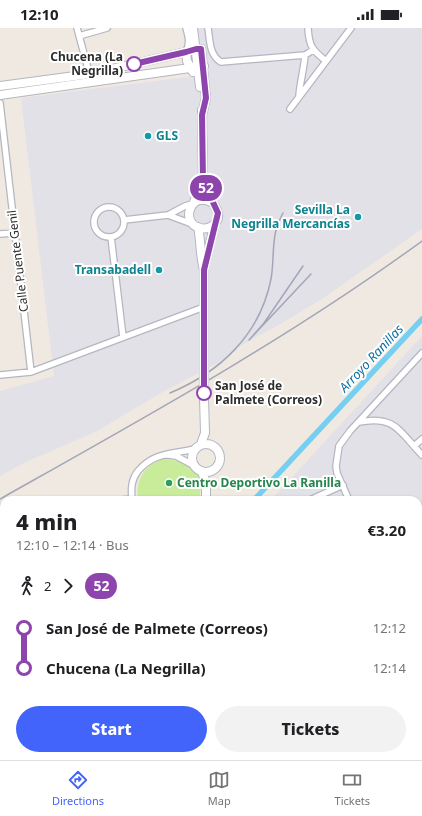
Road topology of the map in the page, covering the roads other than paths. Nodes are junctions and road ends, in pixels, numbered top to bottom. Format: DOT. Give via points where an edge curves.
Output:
graph roads {
  1 [pos="77,28"];
  2 [pos="107,28"];
  3 [pos="186,28"];
  4 [pos="193,28"];
  5 [pos="208,28"];
  6 [pos="308,28"];
  7 [pos="351,28"];
  8 [pos="79,36"];
  9 [pos="196,49"];
  10 [pos="313,50"];
  11 [pos="186,52"];
  12 [pos="304,55"];
  13 [pos="326,61"];
  14 [pos="197,67"];
  15 [pos="91,78"];
  16 [pos="0,86"];
  17 [pos="0,95"];
  18 [pos="299,97"];
  19 [pos="0,103"];
  20 [pos="290,109"];
  21 [pos="202,115"];
  22 [pos="203,181"];
  23 [pos="213,202"];
  24 [pos="193,203"];
  25 [pos="168,215"];
  26 [pos="124,220"];
  27 [pos="216,222"];
  28 [pos="196,226"];
  29 [pos="15,233"];
  30 [pos="0,234"];
  31 [pos="110,237"];
  32 [pos="204,270"];
  33 [pos="204,307"];
  34 [pos="123,337"];
  35 [pos="422,353"];
  36 [pos="31,372"];
  37 [pos="0,373"];
  38 [pos="359,422"];
  39 [pos="422,439"];
  40 [pos="202,446"];
  41 [pos="414,446"];
  42 [pos="166,454"];
  43 [pos="422,455"];
  44 [pos="193,465"];
  45 [pos="206,472"];
  46 [pos="342,486"];
  47 [pos="132,496"];
  48 [pos="206,496"];
  49 [pos="319,496"];
  50 [pos="347,496"];
  1 -- 8 [label="street"];
  2 -- 8 [label="street"];
  3 -- 11 [label="street" via="190,39"];
  4 -- 9 [label="street"];
  5 -- 12 [label="street" via="212,54 221,62"];
  6 -- 10 [label="street"];
  7 -- 13 [label="street"];
  8 -- 15 [label="street"];
  9 -- 11 [label="street"];
  9 -- 14 [label="street"];
  10 -- 12 [label="street"];
  10 -- 13 [label="street"];
  11 -- 14 [label="street" via="187,61"];
  11 -- 15 [label="street"];
  12 -- 18 [label="street"];
  13 -- 18 [label="street"];
  14 -- 15 [label="street"];
  14 -- 21 [label="street"];
  14 -- 21 [label="street" via="206,98"];
  15 -- 16 [label="street"];
  15 -- 17 [label="street"];
  18 -- 20 [label="street"];
  19 -- 29 [label="street, Calle Puente Genil"];
  21 -- 22 [label="street"];
  22 -- 23 [label="street"];
  22 -- 24 [label="street"];
  23 -- 24 [label="street" via="204,199"];
  23 -- 27 [label="street" via="218,213"];
  24 -- 25 [label="street"];
  24 -- 28 [label="street" via="189,214 190,220"];
  25 -- 26 [label="street"];
  25 -- 28 [label="street"];
  26 -- 31 [label="street" via="119,233"];
  26 -- 31 [label="street" via="120,212 112,207 104,208 97,213 94,221 97,231"];
  27 -- 28 [label="street" via="208,228"];
  27 -- 32 [label="street"];
  28 -- 32 [label="street" via="201,238"];
  29 -- 30 [label="street"];
  29 -- 36 [label="street, Calle Puente Genil"];
  31 -- 34 [label="street"];
  32 -- 33 [label="street"];
  33 -- 34 [label="street"];
  33 -- 40 [label="street, bridge" via="205,433"];
  34 -- 36 [label="street"];
  35 -- 38 [label="street"];
  36 -- 37 [label="street"];
  38 -- 41 [label="street" via="372,420 390,423"];
  38 -- 46 [label="street" via="340,446 337,473"];
  39 -- 41 [label="street"];
  40 -- 42 [label="street"];
  40 -- 44 [label="street" via="191,457"];
  40 -- 45 [label="street" via="217,449 220,458 217,466"];
  41 -- 43 [label="street"];
  42 -- 44 [label="street"];
  42 -- 47 [label="street" via="152,458 136,473 131,487"];
  44 -- 45 [label="street" via="198,470"];
  45 -- 48 [label="street"];
  46 -- 49 [label="street"];
  46 -- 50 [label="street"];
}
